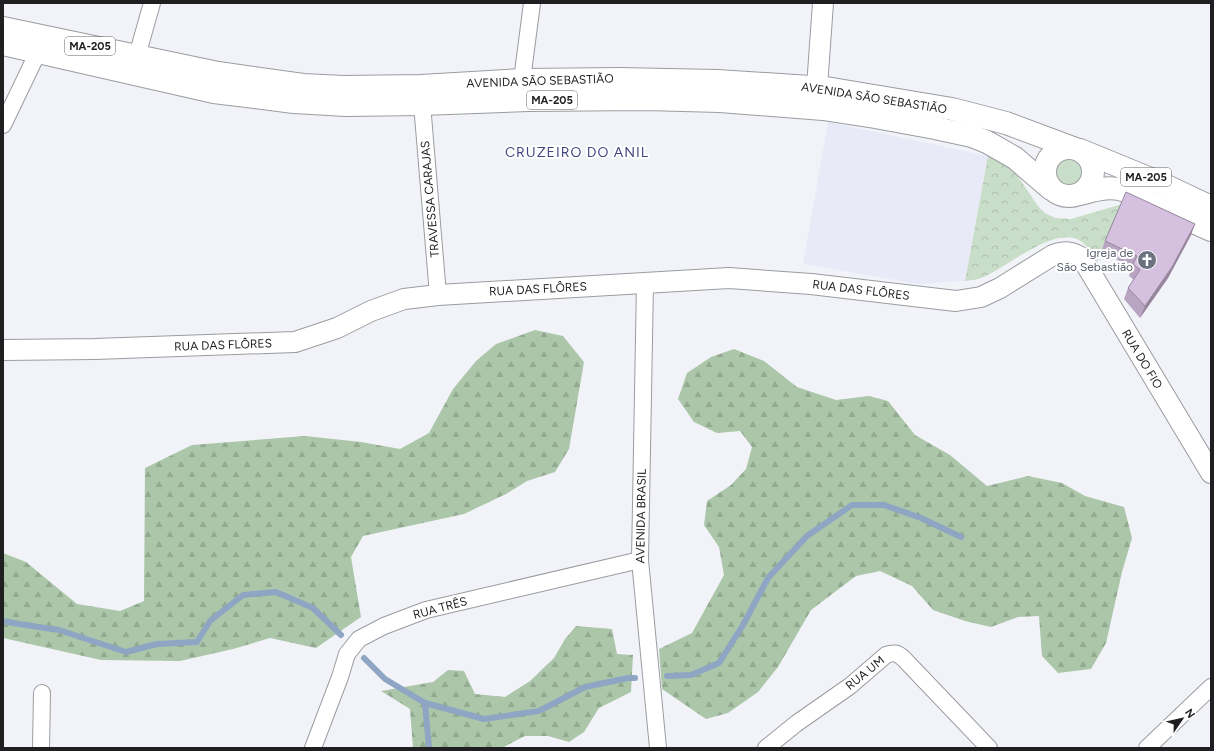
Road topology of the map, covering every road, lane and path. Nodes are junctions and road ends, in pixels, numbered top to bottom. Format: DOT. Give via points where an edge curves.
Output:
graph roads {
  1 [pos="152,3"];
  2 [pos="532,3"];
  3 [pos="823,3"];
  4 [pos="3,28"];
  5 [pos="3,44"];
  6 [pos="38,52"];
  7 [pos="137,56"];
  8 [pos="522,80"];
  9 [pos="817,87"];
  10 [pos="422,104"];
  11 [pos="3,125"];
  12 [pos="1077,149"];
  13 [pos="1051,189"];
  14 [pos="1080,194"];
  15 [pos="1211,207"];
  16 [pos="1211,230"];
  17 [pos="1068,252"];
  18 [pos="645,282"];
  19 [pos="438,295"];
  20 [pos="3,350"];
  21 [pos="1211,473"];
  22 [pos="640,560"];
  23 [pos="1211,687"];
  24 [pos="42,693"];
  25 [pos="41,748"];
  26 [pos="313,748"];
  27 [pos="658,748"];
  28 [pos="766,748"];
  29 [pos="990,748"];
  30 [pos="1147,748"];
  1 -- 7 [label="street"];
  2 -- 8 [label="street"];
  3 -- 9 [label="street"];
  4 -- 7 [label="main road, AVENIDA SÃO SEBASTIÃO / MA-205"];
  5 -- 6 [label="main road, AVENIDA SÃO SEBASTIÃO / MA-205"];
  6 -- 10 [label="main road, AVENIDA SÃO SEBASTIÃO / MA-205" via="214,92 294,102 346,105"];
  6 -- 11 [label="street"];
  7 -- 8 [label="main road, AVENIDA SÃO SEBASTIÃO / MA-205" via="218,73 303,85 413,86"];
  8 -- 9 [label="main road, AVENIDA SÃO SEBASTIÃO / MA-205" via="717,81"];
  9 -- 12 [label="main road, AVENIDA SÃO SEBASTIÃO / MA-205" via="952,109 1006,123"];
  10 -- 13 [label="main road, AVENIDA SÃO SEBASTIÃO / MA-205" via="646,99 720,101 823,109 972,136 1016,158"];
  10 -- 19 [label="street, TRAVESSA CARAJAS"];
  12 -- 13 [label="main road" via="1066,147 1052,154 1047,160 1044,175"];
  12 -- 14 [label="main road" via="1086,154 1093,168 1091,184"];
  12 -- 15 [label="main road, AVENIDA SÃO SEBASTIÃO / MA-205"];
  13 -- 14 [label="main road" via="1064,196"];
  14 -- 16 [label="main road, MA-205" via="1116,188"];
  17 -- 18 [label="street, RUA DAS FLÔRES" via="1054,255 981,297 956,301 811,284 729,278"];
  17 -- 21 [label="street, RUA DO FIO" via="1082,258"];
  18 -- 19 [label="street, RUA DAS FLÔRES"];
  18 -- 22 [label="street, AVENIDA BRASIL"];
  19 -- 20 [label="street, RUA DAS FLÔRES" via="404,299 371,311 337,328 295,342"];
  22 -- 26 [label="street, RUA TRÊS" via="426,610 359,639 347,654"];
  22 -- 27 [label="street, AVENIDA BRASIL"];
  23 -- 30 [label="street"];
  24 -- 25 [label="street"];
  28 -- 29 [label="street, RUA UM" via="850,686 886,655 892,653 904,659"];
}
